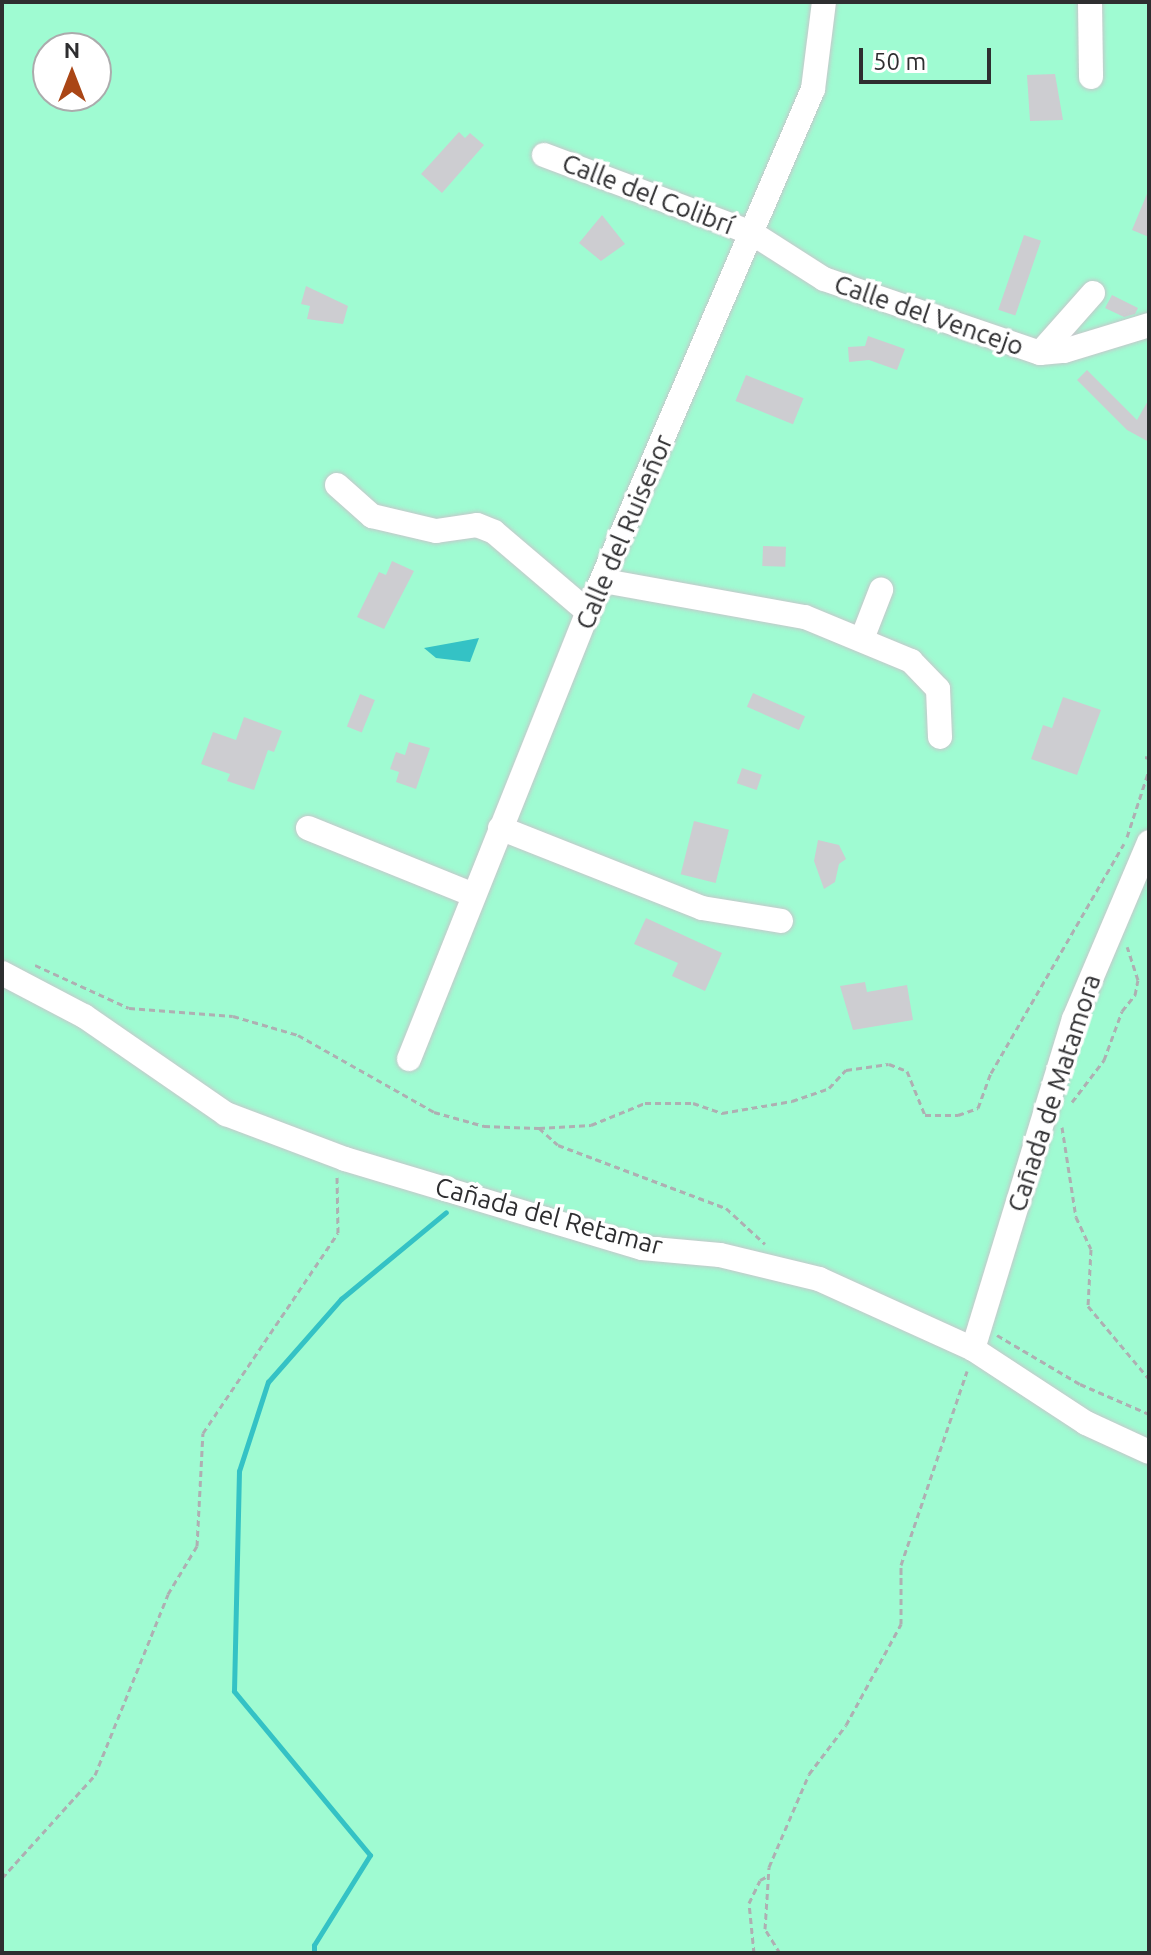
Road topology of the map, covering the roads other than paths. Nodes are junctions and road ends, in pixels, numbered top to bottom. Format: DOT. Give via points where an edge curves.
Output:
graph roads {
  1 [pos="824,2"];
  2 [pos="1090,2"];
  3 [pos="1091,77"];
  4 [pos="544,155"];
  5 [pos="752,233"];
  6 [pos="1093,293"];
  7 [pos="1149,325"];
  8 [pos="1040,353"];
  9 [pos="337,485"];
  10 [pos="604,581"];
  11 [pos="881,590"];
  12 [pos="588,612"];
  13 [pos="862,639"];
  14 [pos="940,737"];
  15 [pos="308,828"];
  16 [pos="500,828"];
  17 [pos="1149,842"];
  18 [pos="474,895"];
  19 [pos="781,921"];
  20 [pos="2,973"];
  21 [pos="409,1059"];
  22 [pos="976,1338"];
  23 [pos="1149,1452"];
  1 -- 5 [label="street, Calle del Ruiseñor" via="813,89"];
  2 -- 3 [label="street"];
  4 -- 5 [label="street, Calle del Colibrí"];
  5 -- 8 [label="street, Calle del Vencejo" via="824,279"];
  5 -- 10 [label="street, Calle del Ruiseñor"];
  6 -- 8 [label="street, Calle del Vencejo"];
  7 -- 8 [label="street" via="1064,351"];
  9 -- 12 [label="street" via="372,516 436,531 477,525 494,532"];
  10 -- 12 [label="street, Calle del Ruiseñor"];
  10 -- 13 [label="street" via="805,617"];
  11 -- 13 [label="street"];
  12 -- 16 [label="street, Calle del Ruiseñor"];
  13 -- 14 [label="street" via="911,661 938,689"];
  15 -- 18 [label="street"];
  16 -- 18 [label="street, Calle del Ruiseñor"];
  16 -- 19 [label="street" via="702,908"];
  17 -- 22 [label="street, Cañada de Matamora" via="1074,1019"];
  18 -- 21 [label="street, Calle del Ruiseñor"];
  20 -- 22 [label="street, Cañada del Retamar" via="84,1016 226,1114 345,1159 642,1248 720,1255 819,1279"];
  22 -- 23 [label="street, Cañada del Retamar" via="1086,1423"];
}
